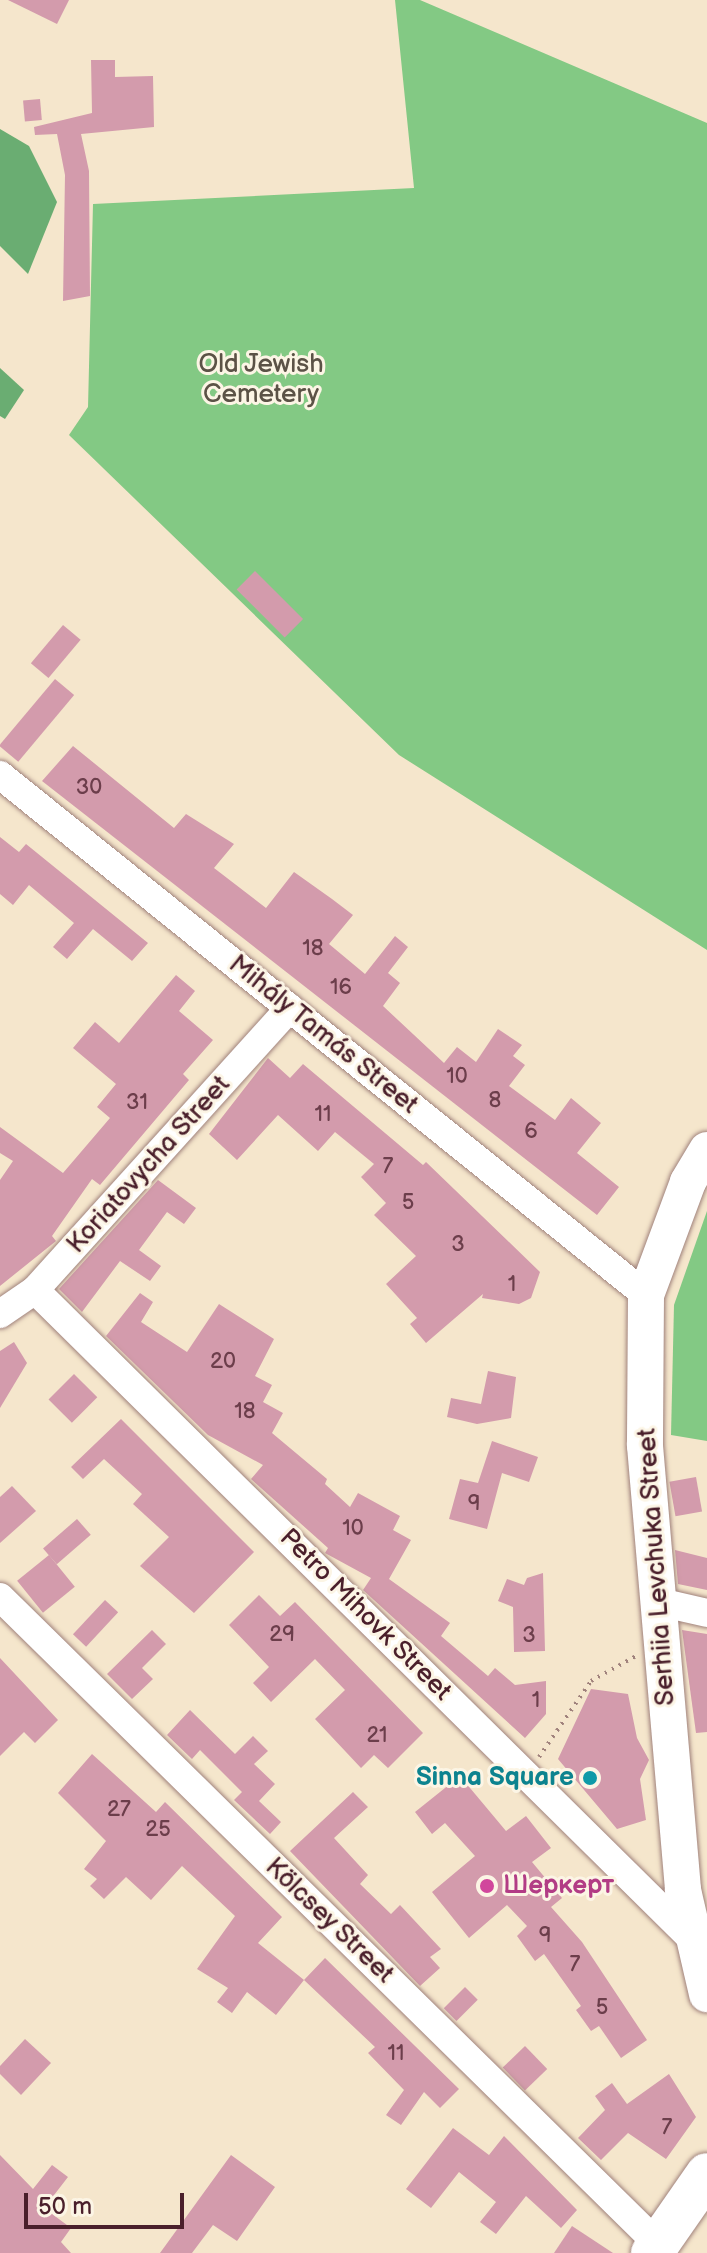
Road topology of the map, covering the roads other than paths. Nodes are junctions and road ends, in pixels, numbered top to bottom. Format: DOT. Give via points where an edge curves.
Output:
graph roads {
  1 [pos="0,775"];
  2 [pos="290,1008"];
  3 [pos="707,1150"];
  4 [pos="35,1290"];
  5 [pos="646,1295"];
  6 [pos="0,1314"];
  7 [pos="0,1597"];
  8 [pos="659,1602"];
  9 [pos="707,1613"];
  10 [pos="694,1941"];
  11 [pos="707,1994"];
  12 [pos="707,2174"];
  13 [pos="655,2248"];
  1 -- 2 [label="street, Mihály Tamás Street"];
  2 -- 4 [label="street, Koriatovycha Street"];
  2 -- 5 [label="street, Mihály Tamás Street"];
  3 -- 5 [label="main road, Serhiia Levchuka Street" via="688,1182"];
  4 -- 6 [label="street, Koriatovycha Street"];
  4 -- 10 [label="street, Petro Mihovk Street"];
  5 -- 8 [label="main road, Serhiia Levchuka Street" via="645,1446"];
  7 -- 13 [label="street, Kölcsey Street"];
  8 -- 9 [label="street"];
  8 -- 10 [label="main road, Serhiia Levchuka Street" via="683,1890"];
  10 -- 11 [label="main road, Serhiia Levchuka Street"];
  12 -- 13 [label="highway"];
}
